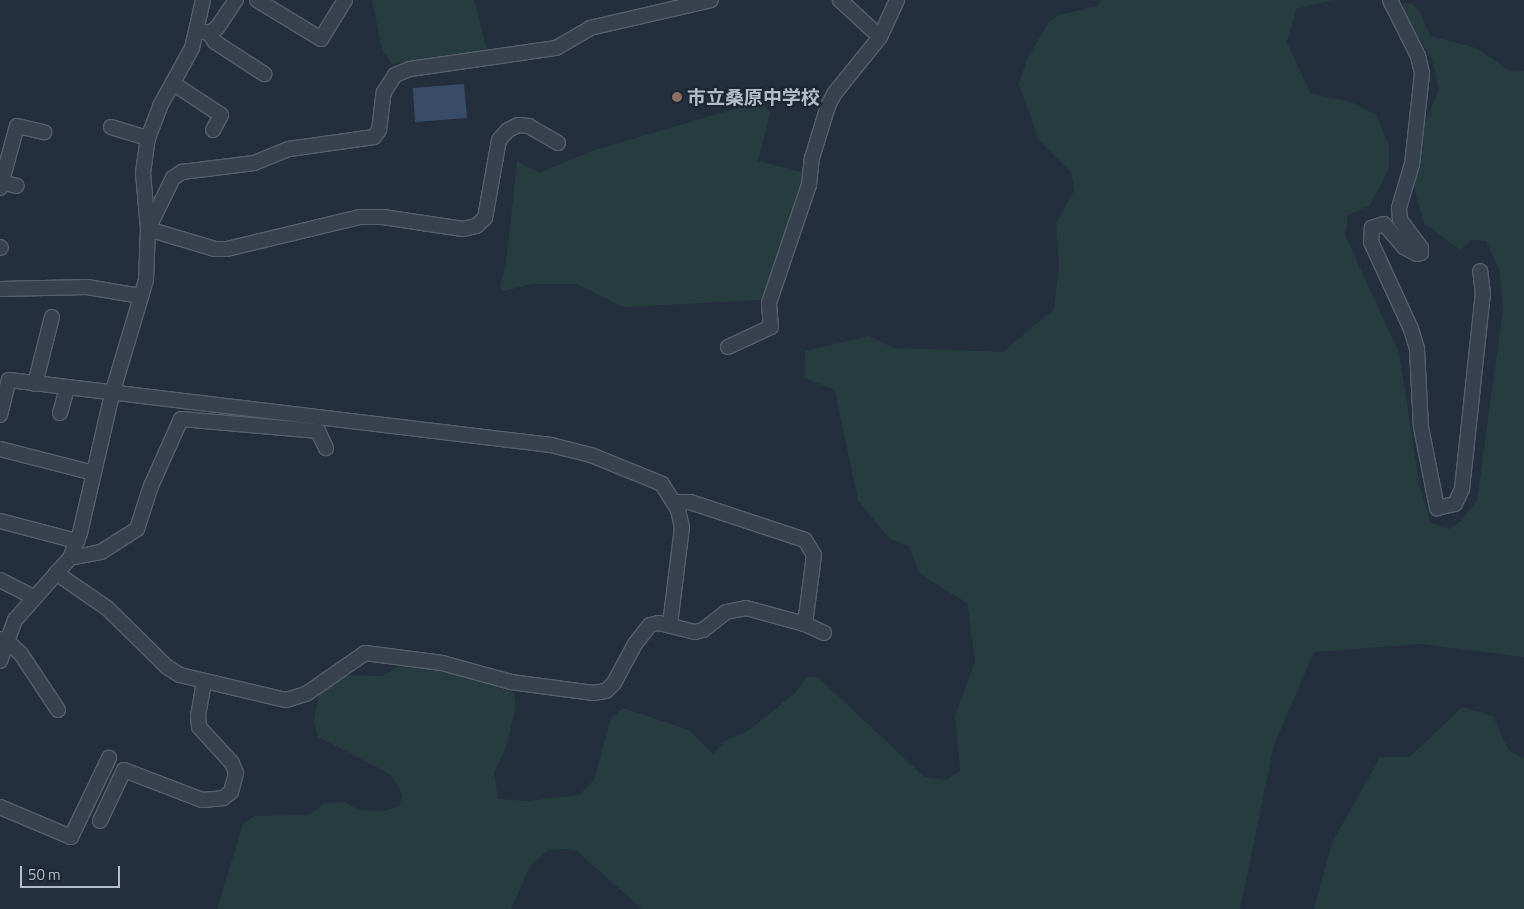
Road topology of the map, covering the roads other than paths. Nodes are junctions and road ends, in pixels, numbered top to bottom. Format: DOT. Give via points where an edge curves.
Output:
graph roads {
  1 [pos="203,0"];
  2 [pos="236,0"];
  3 [pos="257,0"];
  4 [pos="346,0"];
  5 [pos="711,0"];
  6 [pos="840,0"];
  7 [pos="897,0"];
  8 [pos="1390,0"];
  9 [pos="204,32"];
  10 [pos="880,37"];
  11 [pos="264,74"];
  12 [pos="174,84"];
  13 [pos="111,127"];
  14 [pos="213,130"];
  15 [pos="44,132"];
  16 [pos="148,138"];
  17 [pos="558,143"];
  18 [pos="1,185"];
  19 [pos="17,186"];
  20 [pos="148,228"];
  21 [pos="1480,271"];
  22 [pos="0,289"];
  23 [pos="141,296"];
  24 [pos="52,317"];
  25 [pos="728,347"];
  26 [pos="35,384"];
  27 [pos="67,388"];
  28 [pos="112,394"];
  29 [pos="60,413"];
  30 [pos="0,415"];
  31 [pos="326,448"];
  32 [pos="0,449"];
  33 [pos="94,473"];
  34 [pos="674,502"];
  35 [pos="0,522"];
  36 [pos="77,541"];
  37 [pos="70,558"];
  38 [pos="56,573"];
  39 [pos="0,580"];
  40 [pos="34,596"];
  41 [pos="805,624"];
  42 [pos="670,625"];
  43 [pos="824,633"];
  44 [pos="4,640"];
  45 [pos="0,660"];
  46 [pos="204,682"];
  47 [pos="58,710"];
  48 [pos="109,758"];
  49 [pos="0,806"];
  50 [pos="100,821"];
  1 -- 9 [label="street"];
  2 -- 9 [label="street" via="217,28"];
  3 -- 4 [label="street" via="320,39"];
  5 -- 20 [label="street" via="590,28 556,48 410,69 395,75 384,92 379,130 374,137 288,149 254,163 182,172 173,178"];
  6 -- 10 [label="street"];
  7 -- 10 [label="street"];
  8 -- 21 [label="street" via="1418,56 1422,74 1412,164 1399,208 1400,220 1421,248 1421,253 1404,247 1384,224 1372,228 1371,242 1412,329 1417,349 1421,428 1437,508 1455,504 1462,489 1483,294"];
  9 -- 11 [label="street"];
  9 -- 12 [label="street"];
  10 -- 25 [label="street" via="828,106 812,158 809,185 769,303 771,327"];
  12 -- 14 [label="street" via="221,115"];
  12 -- 16 [label="street" via="160,106"];
  13 -- 16 [label="street"];
  15 -- 18 [label="street" via="17,126"];
  16 -- 20 [label="street" via="142,194"];
  17 -- 20 [label="street" via="530,126 518,125 508,130 499,140 485,218 476,226 463,229 383,217 360,217 227,249 215,249"];
  18 -- 19 [label="street"];
  20 -- 23 [label="street" via="147,268"];
  22 -- 23 [label="street" via="87,287"];
  23 -- 28 [label="street"];
  24 -- 26 [label="street"];
  26 -- 27 [label="street"];
  26 -- 30 [label="street" via="9,380"];
  27 -- 28 [label="street"];
  27 -- 29 [label="street"];
  28 -- 33 [label="street"];
  28 -- 34 [label="street" via="551,445 631,469 662,484"];
  31 -- 37 [label="street" via="318,431 181,419 151,486 137,529 101,552"];
  32 -- 33 [label="street"];
  33 -- 36 [label="street"];
  34 -- 41 [label="street" via="690,502 805,540 814,555"];
  34 -- 42 [label="street" via="682,527"];
  35 -- 36 [label="street"];
  36 -- 37 [label="street"];
  37 -- 38 [label="street"];
  38 -- 40 [label="street"];
  38 -- 46 [label="street" via="107,608 166,667"];
  39 -- 40 [label="street"];
  40 -- 44 [label="street"];
  41 -- 42 [label="street" via="746,608 726,612 704,630 695,632"];
  41 -- 43 [label="street"];
  42 -- 46 [label="street" via="650,625 614,684 606,691 593,693 511,682 442,663 365,653 297,699 286,700"];
  44 -- 45 [label="street"];
  44 -- 47 [label="street" via="21,654"];
  46 -- 50 [label="street" via="199,727 232,763 236,773 231,792 223,798 202,800 124,770"];
  48 -- 49 [label="street" via="71,837"];
}
